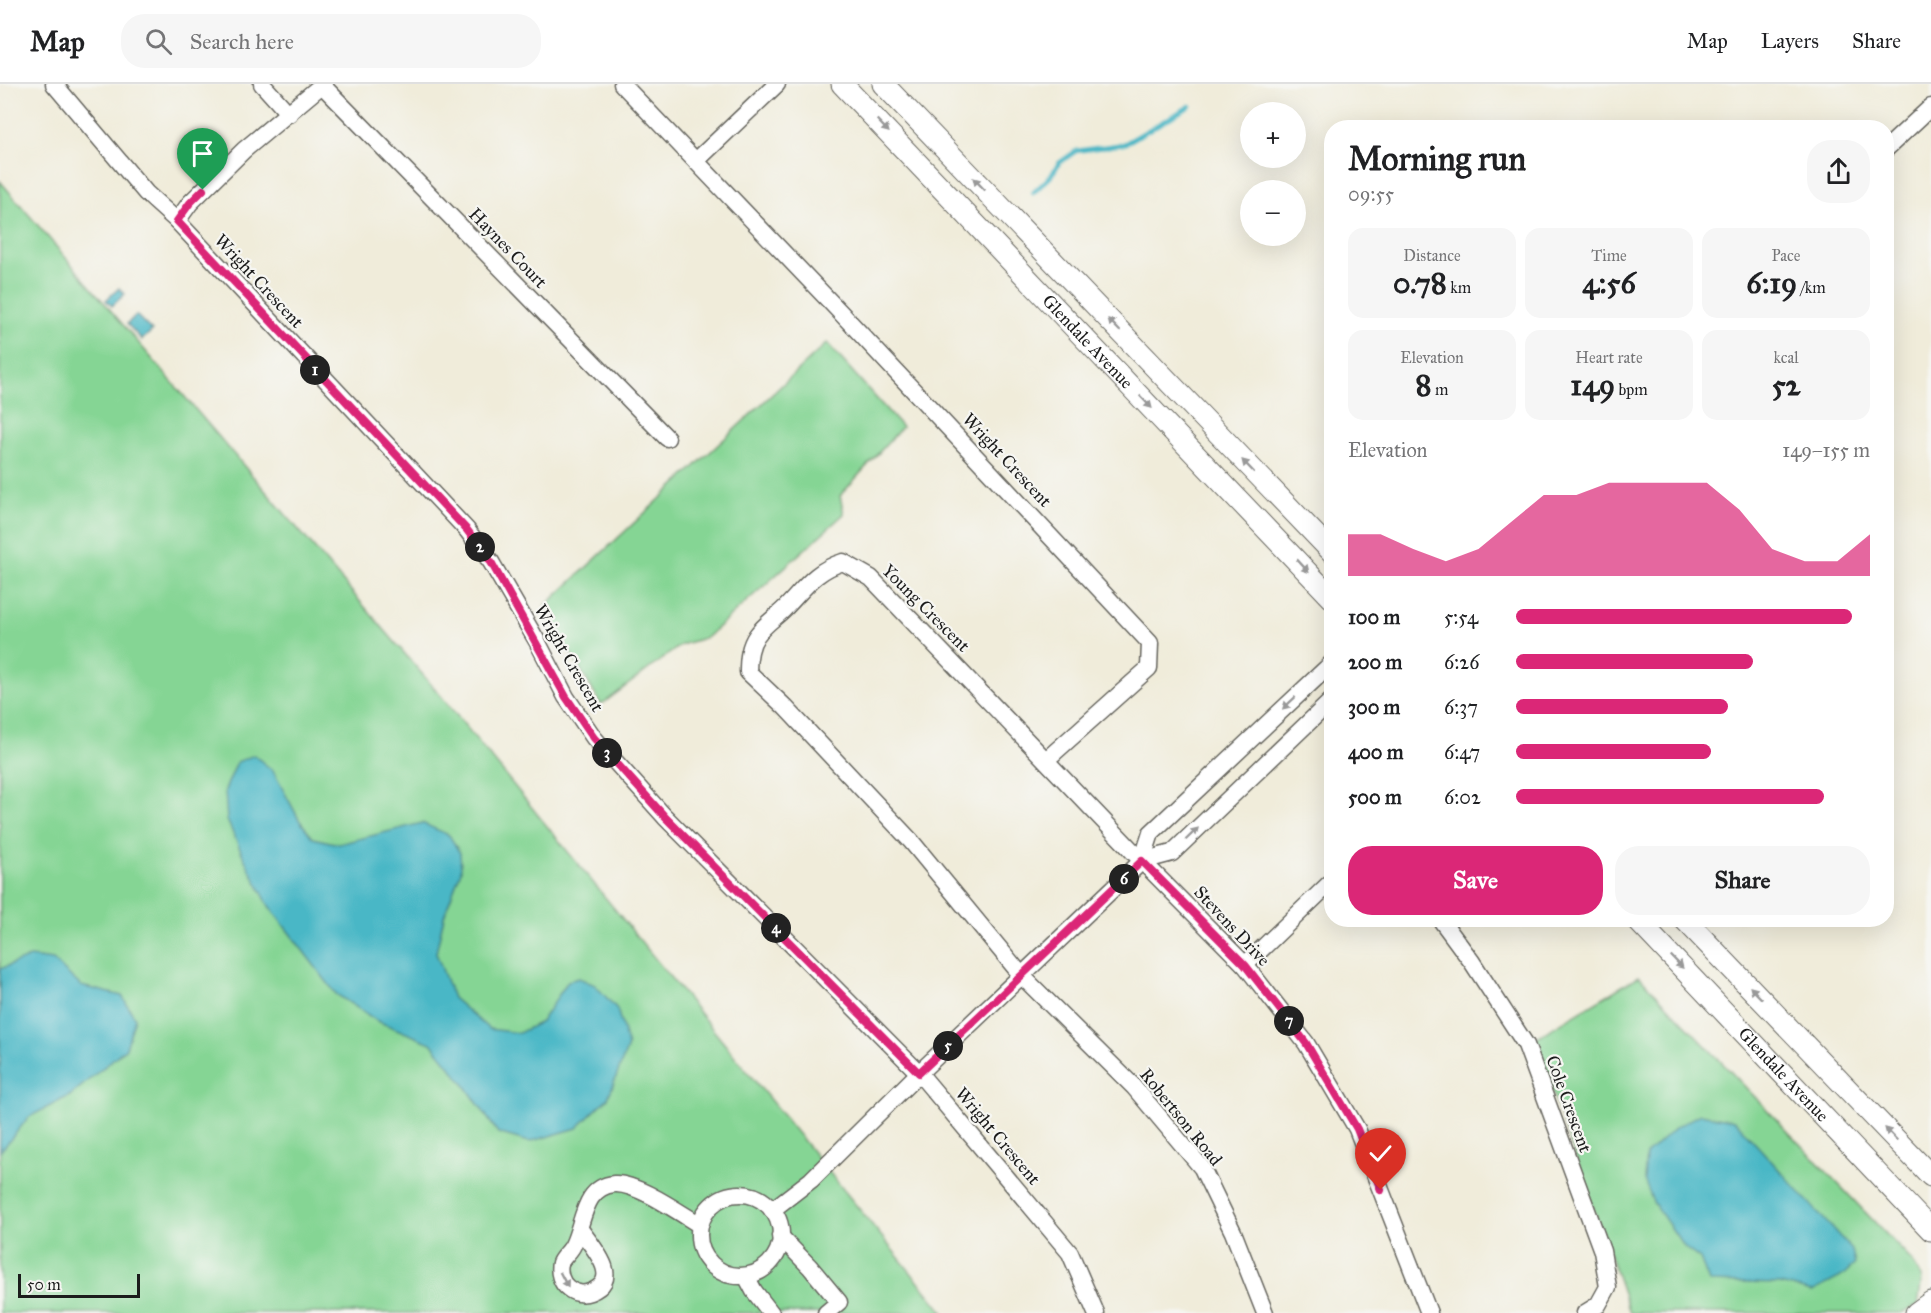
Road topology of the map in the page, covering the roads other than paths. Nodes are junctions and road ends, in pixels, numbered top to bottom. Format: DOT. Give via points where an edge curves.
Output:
graph roads {
  1 [pos="54,84"];
  2 [pos="262,84"];
  3 [pos="622,84"];
  4 [pos="777,84"];
  5 [pos="842,84"];
  6 [pos="883,84"];
  7 [pos="323,85"];
  8 [pos="1931,107"];
  9 [pos="289,114"];
  10 [pos="1894,141"];
  11 [pos="696,161"];
  12 [pos="177,221"];
  13 [pos="667,438"];
  14 [pos="1324,544"];
  15 [pos="1324,590"];
  16 [pos="1324,671"];
  17 [pos="1324,708"];
  18 [pos="1046,760"];
  19 [pos="1142,861"];
  20 [pos="1324,889"];
  21 [pos="1447,927"];
  22 [pos="1644,927"];
  23 [pos="1692,927"];
  24 [pos="1245,965"];
  25 [pos="1022,976"];
  26 [pos="919,1073"];
  27 [pos="1931,1176"];
  28 [pos="1895,1193"];
  29 [pos="772,1210"];
  30 [pos="700,1225"];
  31 [pos="580,1229"];
  32 [pos="1931,1230"];
  33 [pos="780,1236"];
  34 [pos="1931,1246"];
  35 [pos="746,1276"];
  36 [pos="1931,1302"];
  37 [pos="771,1313"];
  38 [pos="826,1313"];
  39 [pos="1096,1313"];
  40 [pos="1265,1313"];
  41 [pos="1429,1313"];
  42 [pos="1585,1313"];
  43 [pos="1916,1313"];
  1 -- 12 [label="street, Wright Crescent" via="146,193"];
  2 -- 9 [label="street"];
  3 -- 11 [label="street, Wright Crescent"];
  4 -- 11 [label="street"];
  5 -- 15 [label="main road, Glendale Avenue, one-way"];
  14 -- 6 [label="main road, Glendale Avenue, one-way"];
  7 -- 9 [label="street"];
  7 -- 13 [label="street, Haynes Court"];
  8 -- 10 [label="street"];
  9 -- 12 [label="street" via="244,150"];
  11 -- 18 [label="street, Wright Crescent" via="1150,643 1149,668"];
  12 -- 26 [label="street, Wright Crescent" via="467,530 491,562 566,697 594,738 665,817"];
  16 -- 19 [label="street, one-way" via="1151,833"];
  19 -- 17 [label="street, one-way" via="1172,853"];
  18 -- 19 [label="street, Young Crescent"];
  18 -- 25 [label="street, Young Crescent" via="871,578 843,562 811,578 756,636 748,655 748,672 911,841"];
  19 -- 24 [label="street, Stevens Drive"];
  19 -- 25 [label="street"];
  20 -- 24 [label="street"];
  21 -- 42 [label="street, Cole Crescent" via="1526,1045 1602,1251 1608,1287 1598,1305"];
  22 -- 28 [label="main road, Glendale Avenue, one-way"];
  27 -- 23 [label="main road, Glendale Avenue, one-way"];
  24 -- 41 [label="street, Stevens Drive" via="1306,1043 1357,1129"];
  25 -- 26 [label="street"];
  25 -- 40 [label="street, Robertson Road" via="1134,1087 1202,1168"];
  26 -- 29 [label="street" via="811,1180"];
  26 -- 39 [label="street, Wright Crescent" via="1070,1253"];
  28 -- 32 [label="main road, Glendale Avenue"];
  28 -- 34 [label="main road"];
  29 -- 30 [label="street" via="762,1201 737,1194 713,1204"];
  29 -- 33 [label="street"];
  30 -- 31 [label="street" via="632,1186 613,1184 589,1199"];
  30 -- 35 [label="street" via="699,1240 710,1263 720,1271"];
  33 -- 35 [label="street" via="771,1262"];
  33 -- 38 [label="street" via="839,1302"];
  35 -- 37 [label="street"];
  36 -- 43 [label="main road"];
}
